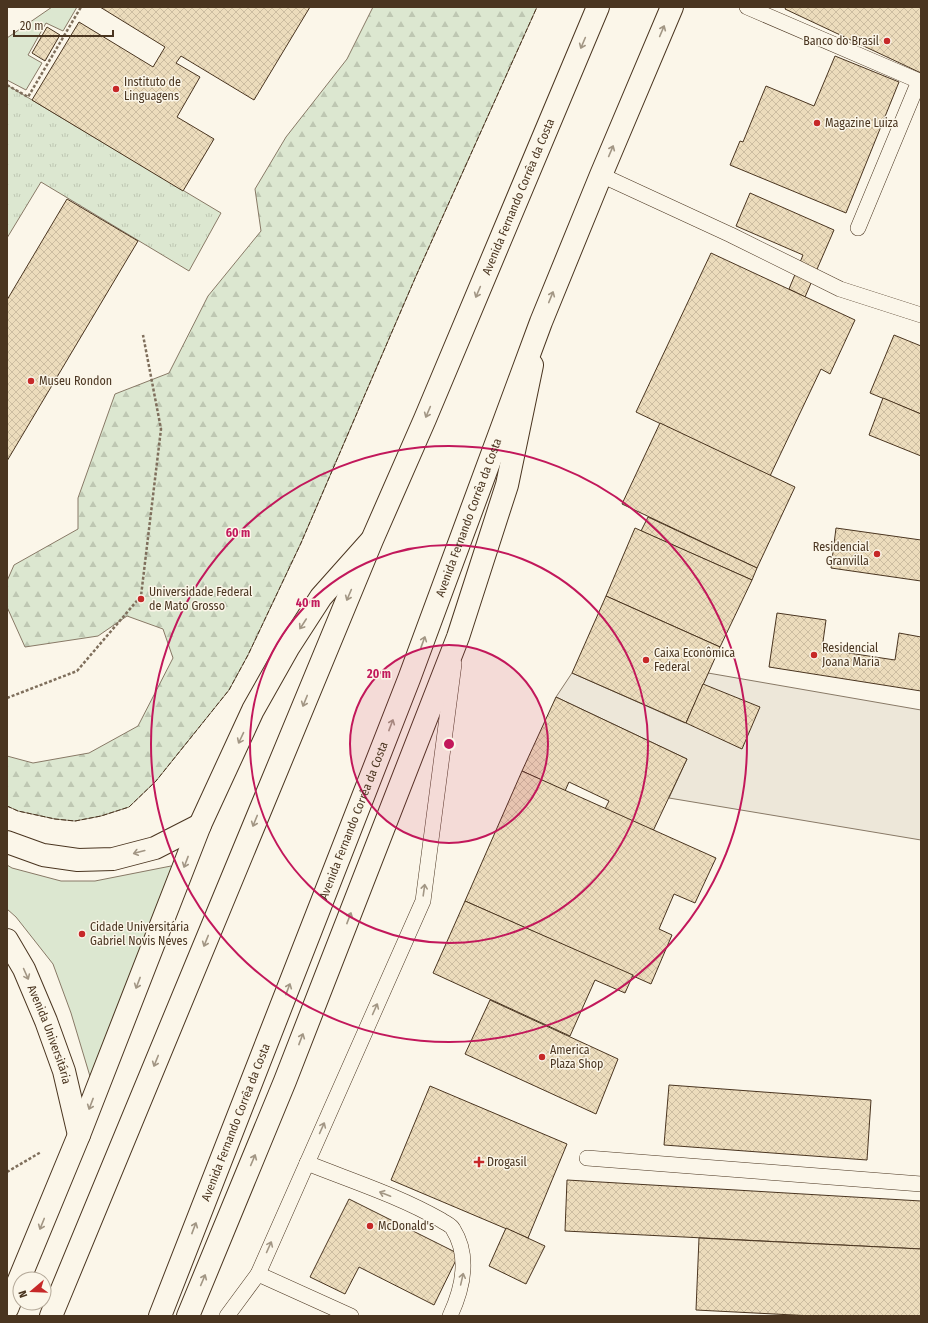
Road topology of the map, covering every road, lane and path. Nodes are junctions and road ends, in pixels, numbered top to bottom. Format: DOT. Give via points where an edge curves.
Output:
graph roads {
  1 [pos="81,7"];
  2 [pos="598,7"];
  3 [pos="672,7"];
  4 [pos="747,7"];
  5 [pos="7,85"];
  6 [pos="600,175"];
  7 [pos="858,228"];
  8 [pos="921,315"];
  9 [pos="540,322"];
  10 [pos="143,335"];
  11 [pos="372,540"];
  12 [pos="458,637"];
  13 [pos="7,698"];
  14 [pos="200,825"];
  15 [pos="7,842"];
  16 [pos="7,940"];
  17 [pos="79,1135"];
  18 [pos="46,1148"];
  19 [pos="587,1158"];
  20 [pos="307,1163"];
  21 [pos="7,1172"];
  22 [pos="921,1184"];
  23 [pos="258,1274"];
  24 [pos="7,1309"];
  25 [pos="51,1316"];
  26 [pos="160,1316"];
  27 [pos="188,1316"];
  28 [pos="228,1316"];
  29 [pos="351,1316"];
  30 [pos="450,1316"];
  1 -- 5 [label="path" via="28,97"];
  2 -- 11 [label="main road, Avenida Fernando Corrêa da Costa, one-way"];
  6 -- 3 [label="main road, Avenida Fernando Corrêa da Costa, one-way"];
  4 -- 7 [label="lane" via="919,81"];
  6 -- 8 [label="lane" via="731,235 840,290"];
  9 -- 6 [label="main road, Avenida Fernando Corrêa da Costa, one-way"];
  9 -- 12 [label="main road, Avenida Fernando Corrêa da Costa" via="507,485"];
  26 -- 9 [label="main road, Avenida Fernando Corrêa da Costa, one-way" via="410,679"];
  10 -- 13 [label="path" via="161,429 141,596 77,671"];
  11 -- 14 [label="main road, Avenida Fernando Corrêa da Costa, one-way" via="321,597 288,648 253,710"];
  11 -- 25 [label="main road, Avenida Fernando Corrêa da Costa, one-way"];
  20 -- 12 [label="lane, one-way" via="423,901"];
  27 -- 12 [label="main road, Avenida Fernando Corrêa da Costa, one-way" via="285,1081"];
  14 -- 15 [label="main road, one-way" via="154,848 112,859 78,860 43,855"];
  14 -- 17 [label="main road, Avenida Fernando Corrêa da Costa, one-way"];
  16 -- 17 [label="main road, Avenida Universitária, one-way" via="24,969 46,1021 64,1071"];
  17 -- 24 [label="main road, Avenida Fernando Corrêa da Costa, one-way"];
  18 -- 21 [label="path"];
  19 -- 22 [label="lane"];
  23 -- 20 [label="lane, one-way"];
  30 -- 20 [label="lane, one-way" via="464,1273 464,1256 453,1227 419,1207"];
  23 -- 28 [label="lane"];
  23 -- 29 [label="lane"];
}
